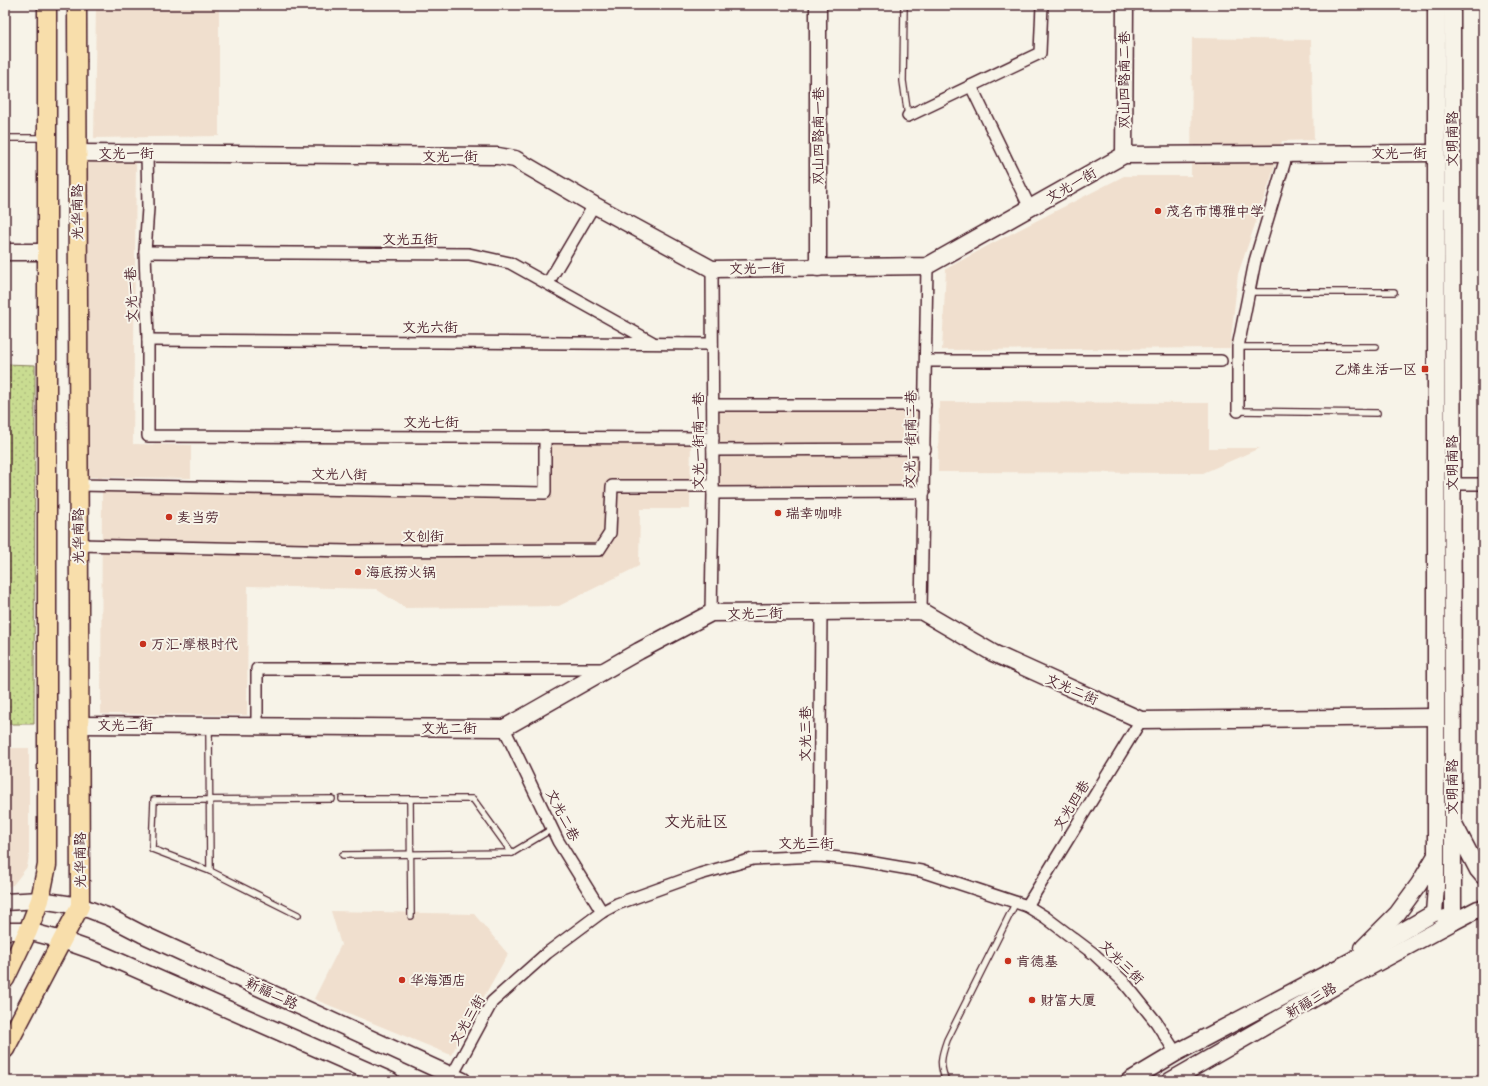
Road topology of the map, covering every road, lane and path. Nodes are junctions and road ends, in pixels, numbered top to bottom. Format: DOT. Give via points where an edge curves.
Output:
graph roads {
  1 [pos="47,5"];
  2 [pos="77,5"];
  3 [pos="818,5"];
  4 [pos="904,5"];
  5 [pos="1042,5"];
  6 [pos="1125,5"];
  7 [pos="1436,5"];
  8 [pos="1452,5"];
  9 [pos="971,86"];
  10 [pos="908,116"];
  11 [pos="5,138"];
  12 [pos="47,138"];
  13 [pos="77,153"];
  14 [pos="147,153"];
  15 [pos="1436,153"];
  16 [pos="1287,154"];
  17 [pos="1124,155"];
  18 [pos="594,205"];
  19 [pos="1030,208"];
  20 [pos="5,252"];
  21 [pos="47,252"];
  22 [pos="145,252"];
  23 [pos="927,266"];
  24 [pos="818,268"];
  25 [pos="712,269"];
  26 [pos="548,283"];
  27 [pos="1249,292"];
  28 [pos="1394,292"];
  29 [pos="148,340"];
  30 [pos="654,343"];
  31 [pos="712,344"];
  32 [pos="1238,347"];
  33 [pos="1376,347"];
  34 [pos="926,361"];
  35 [pos="1221,361"];
  36 [pos="713,405"];
  37 [pos="926,405"];
  38 [pos="1238,411"];
  39 [pos="1377,413"];
  40 [pos="148,436"];
  41 [pos="545,438"];
  42 [pos="713,438"];
  43 [pos="925,449"];
  44 [pos="713,450"];
  45 [pos="1452,484"];
  46 [pos="1483,484"];
  47 [pos="78,485"];
  48 [pos="713,490"];
  49 [pos="924,492"];
  50 [pos="78,545"];
  51 [pos="921,611"];
  52 [pos="821,612"];
  53 [pos="711,613"];
  54 [pos="607,669"];
  55 [pos="1436,716"];
  56 [pos="1141,720"];
  57 [pos="79,725"];
  58 [pos="209,726"];
  59 [pos="257,726"];
  60 [pos="504,728"];
  61 [pos="332,799"];
  62 [pos="342,799"];
  63 [pos="410,799"];
  64 [pos="209,800"];
  65 [pos="1452,821"];
  66 [pos="552,829"];
  67 [pos="512,853"];
  68 [pos="410,854"];
  69 [pos="343,855"];
  70 [pos="819,856"];
  71 [pos="1436,856"];
  72 [pos="210,871"];
  73 [pos="1483,876"];
  74 [pos="40,900"];
  75 [pos="5,902"];
  76 [pos="1016,902"];
  77 [pos="80,906"];
  78 [pos="1026,906"];
  79 [pos="1483,909"];
  80 [pos="602,912"];
  81 [pos="1434,912"];
  82 [pos="298,915"];
  83 [pos="411,916"];
  84 [pos="1453,922"];
  85 [pos="5,931"];
  86 [pos="28,931"];
  87 [pos="62,940"];
  88 [pos="1351,961"];
  89 [pos="5,979"];
  90 [pos="5,1049"];
  91 [pos="1176,1053"];
  92 [pos="458,1078"];
  93 [pos="391,1081"];
  94 [pos="946,1081"];
  95 [pos="1129,1081"];
  96 [pos="1170,1081"];
  1 -- 12 [label="main road"];
  2 -- 13 [label="main road, 光华南路"];
  3 -- 24 [label="main road, 双山四路南一巷"];
  4 -- 10 [label="lane" via="903,81"];
  5 -- 9 [label="street" via="1040,54"];
  6 -- 17 [label="main road, 双山四路南二巷"];
  7 -- 15 [label="main road, 文明南路"];
  8 -- 45 [label="main road, 文明南路"];
  9 -- 10 [label="street"];
  9 -- 19 [label="street"];
  11 -- 12 [label="lane"];
  12 -- 21 [label="main road"];
  13 -- 14 [label="main road, 文光一街"];
  13 -- 47 [label="main road, 光华南路"];
  14 -- 18 [label="main road, 文光一街" via="498,156 516,159"];
  14 -- 22 [label="street, 文光一巷" via="148,208"];
  15 -- 16 [label="main road, 文光一街"];
  15 -- 55 [label="main road, 文明南路"];
  16 -- 17 [label="main road, 文光一街"];
  16 -- 27 [label="street" via="1255,261"];
  17 -- 19 [label="main road, 文光一街"];
  18 -- 25 [label="main road, 文光一街"];
  18 -- 26 [label="street"];
  19 -- 23 [label="main road, 文光一街"];
  20 -- 21 [label="main road"];
  21 -- 74 [label="main road" via="47,865"];
  22 -- 26 [label="street, 文光五街" via="469,254 510,263"];
  22 -- 29 [label="street, 文光一巷"];
  23 -- 24 [label="main road, 文光一街"];
  23 -- 34 [label="street, 文光一街南二巷"];
  24 -- 25 [label="main road, 文光一街"];
  25 -- 31 [label="street, 文光一街南一巷"];
  26 -- 30 [label="street, 文光五街"];
  27 -- 28 [label="lane"];
  27 -- 32 [label="street"];
  29 -- 30 [label="street, 文光六街"];
  29 -- 40 [label="street, 文光一巷"];
  30 -- 31 [label="street, 文光六街"];
  31 -- 36 [label="street, 文光一街南一巷"];
  32 -- 33 [label="lane"];
  32 -- 38 [label="street"];
  34 -- 35 [label="street"];
  34 -- 37 [label="street, 文光一街南二巷"];
  36 -- 37 [label="street"];
  36 -- 42 [label="street, 文光一街南一巷"];
  37 -- 43 [label="street, 文光一街南二巷"];
  38 -- 39 [label="lane"];
  40 -- 41 [label="street, 文光七街"];
  41 -- 42 [label="street, 文光七街"];
  41 -- 47 [label="street, 文光八街" via="545,493"];
  42 -- 44 [label="street, 文光一街南一巷"];
  43 -- 44 [label="street"];
  43 -- 49 [label="street, 文光一街南二巷"];
  44 -- 48 [label="street, 文光一街南一巷"];
  45 -- 46 [label="street"];
  45 -- 65 [label="main road, 文明南路"];
  47 -- 50 [label="main road, 光华南路"];
  48 -- 49 [label="street"];
  48 -- 50 [label="street, 文创街" via="612,486 610,533 599,550 349,551"];
  48 -- 53 [label="street, 文光一街南一巷"];
  49 -- 51 [label="street, 文光一街南二巷"];
  50 -- 57 [label="main road, 光华南路"];
  51 -- 52 [label="main road, 文光二街"];
  51 -- 56 [label="main road, 文光二街" via="993,653"];
  52 -- 53 [label="main road, 文光二街"];
  52 -- 70 [label="street, 文光三巷"];
  53 -- 54 [label="main road, 文光二街"];
  54 -- 59 [label="street" via="257,668"];
  54 -- 60 [label="main road, 文光二街"];
  55 -- 56 [label="main road, 文光二街"];
  55 -- 71 [label="main road, 文明南路"];
  56 -- 78 [label="street, 文光四巷"];
  57 -- 58 [label="main road, 文光二街"];
  57 -- 77 [label="main road, 光华南路"];
  58 -- 59 [label="main road, 文光二街"];
  58 -- 64 [label="lane"];
  59 -- 60 [label="main road, 文光二街"];
  60 -- 66 [label="street, 文光二巷"];
  61 -- 64 [label="lane"];
  62 -- 63 [label="lane"];
  63 -- 67 [label="lane" via="473,799"];
  63 -- 68 [label="lane"];
  64 -- 72 [label="lane"];
  64 -- 72 [label="lane" via="154,800 152,849"];
  65 -- 73 [label="main road"];
  65 -- 84 [label="main road, 文明南路"];
  66 -- 67 [label="lane"];
  66 -- 80 [label="street, 文光二巷"];
  67 -- 68 [label="lane"];
  68 -- 69 [label="lane"];
  68 -- 83 [label="lane"];
  70 -- 76 [label="street, 文光三街" via="922,871"];
  70 -- 80 [label="street, 文光三街" via="753,859 700,874 617,904"];
  71 -- 81 [label="main road, 文明南路"];
  71 -- 88 [label="main road" via="1397,914"];
  72 -- 82 [label="lane"];
  74 -- 75 [label="main road, 新福二路"];
  74 -- 77 [label="main road, 新福二路"];
  74 -- 86 [label="main road"];
  76 -- 78 [label="street, 文光三街"];
  76 -- 94 [label="lane" via="942,1052 940,1064"];
  77 -- 87 [label="main road, 光华南路"];
  77 -- 92 [label="main road, 新福二路"];
  78 -- 91 [label="street, 文光三街" via="1094,954 1123,981 1156,1022"];
  79 -- 84 [label="main road, 新福三路"];
  80 -- 92 [label="street, 文光三街" via="547,953 492,1002"];
  81 -- 84 [label="main road"];
  81 -- 88 [label="main road"];
  84 -- 96 [label="main road, 新福三路" via="1351,977"];
  85 -- 86 [label="main road"];
  86 -- 87 [label="main road"];
  86 -- 89 [label="main road"];
  87 -- 90 [label="main road, 光华南路"];
  87 -- 93 [label="main road" via="102,954"];
  88 -- 91 [label="main road"];
  91 -- 95 [label="main road"];
}
